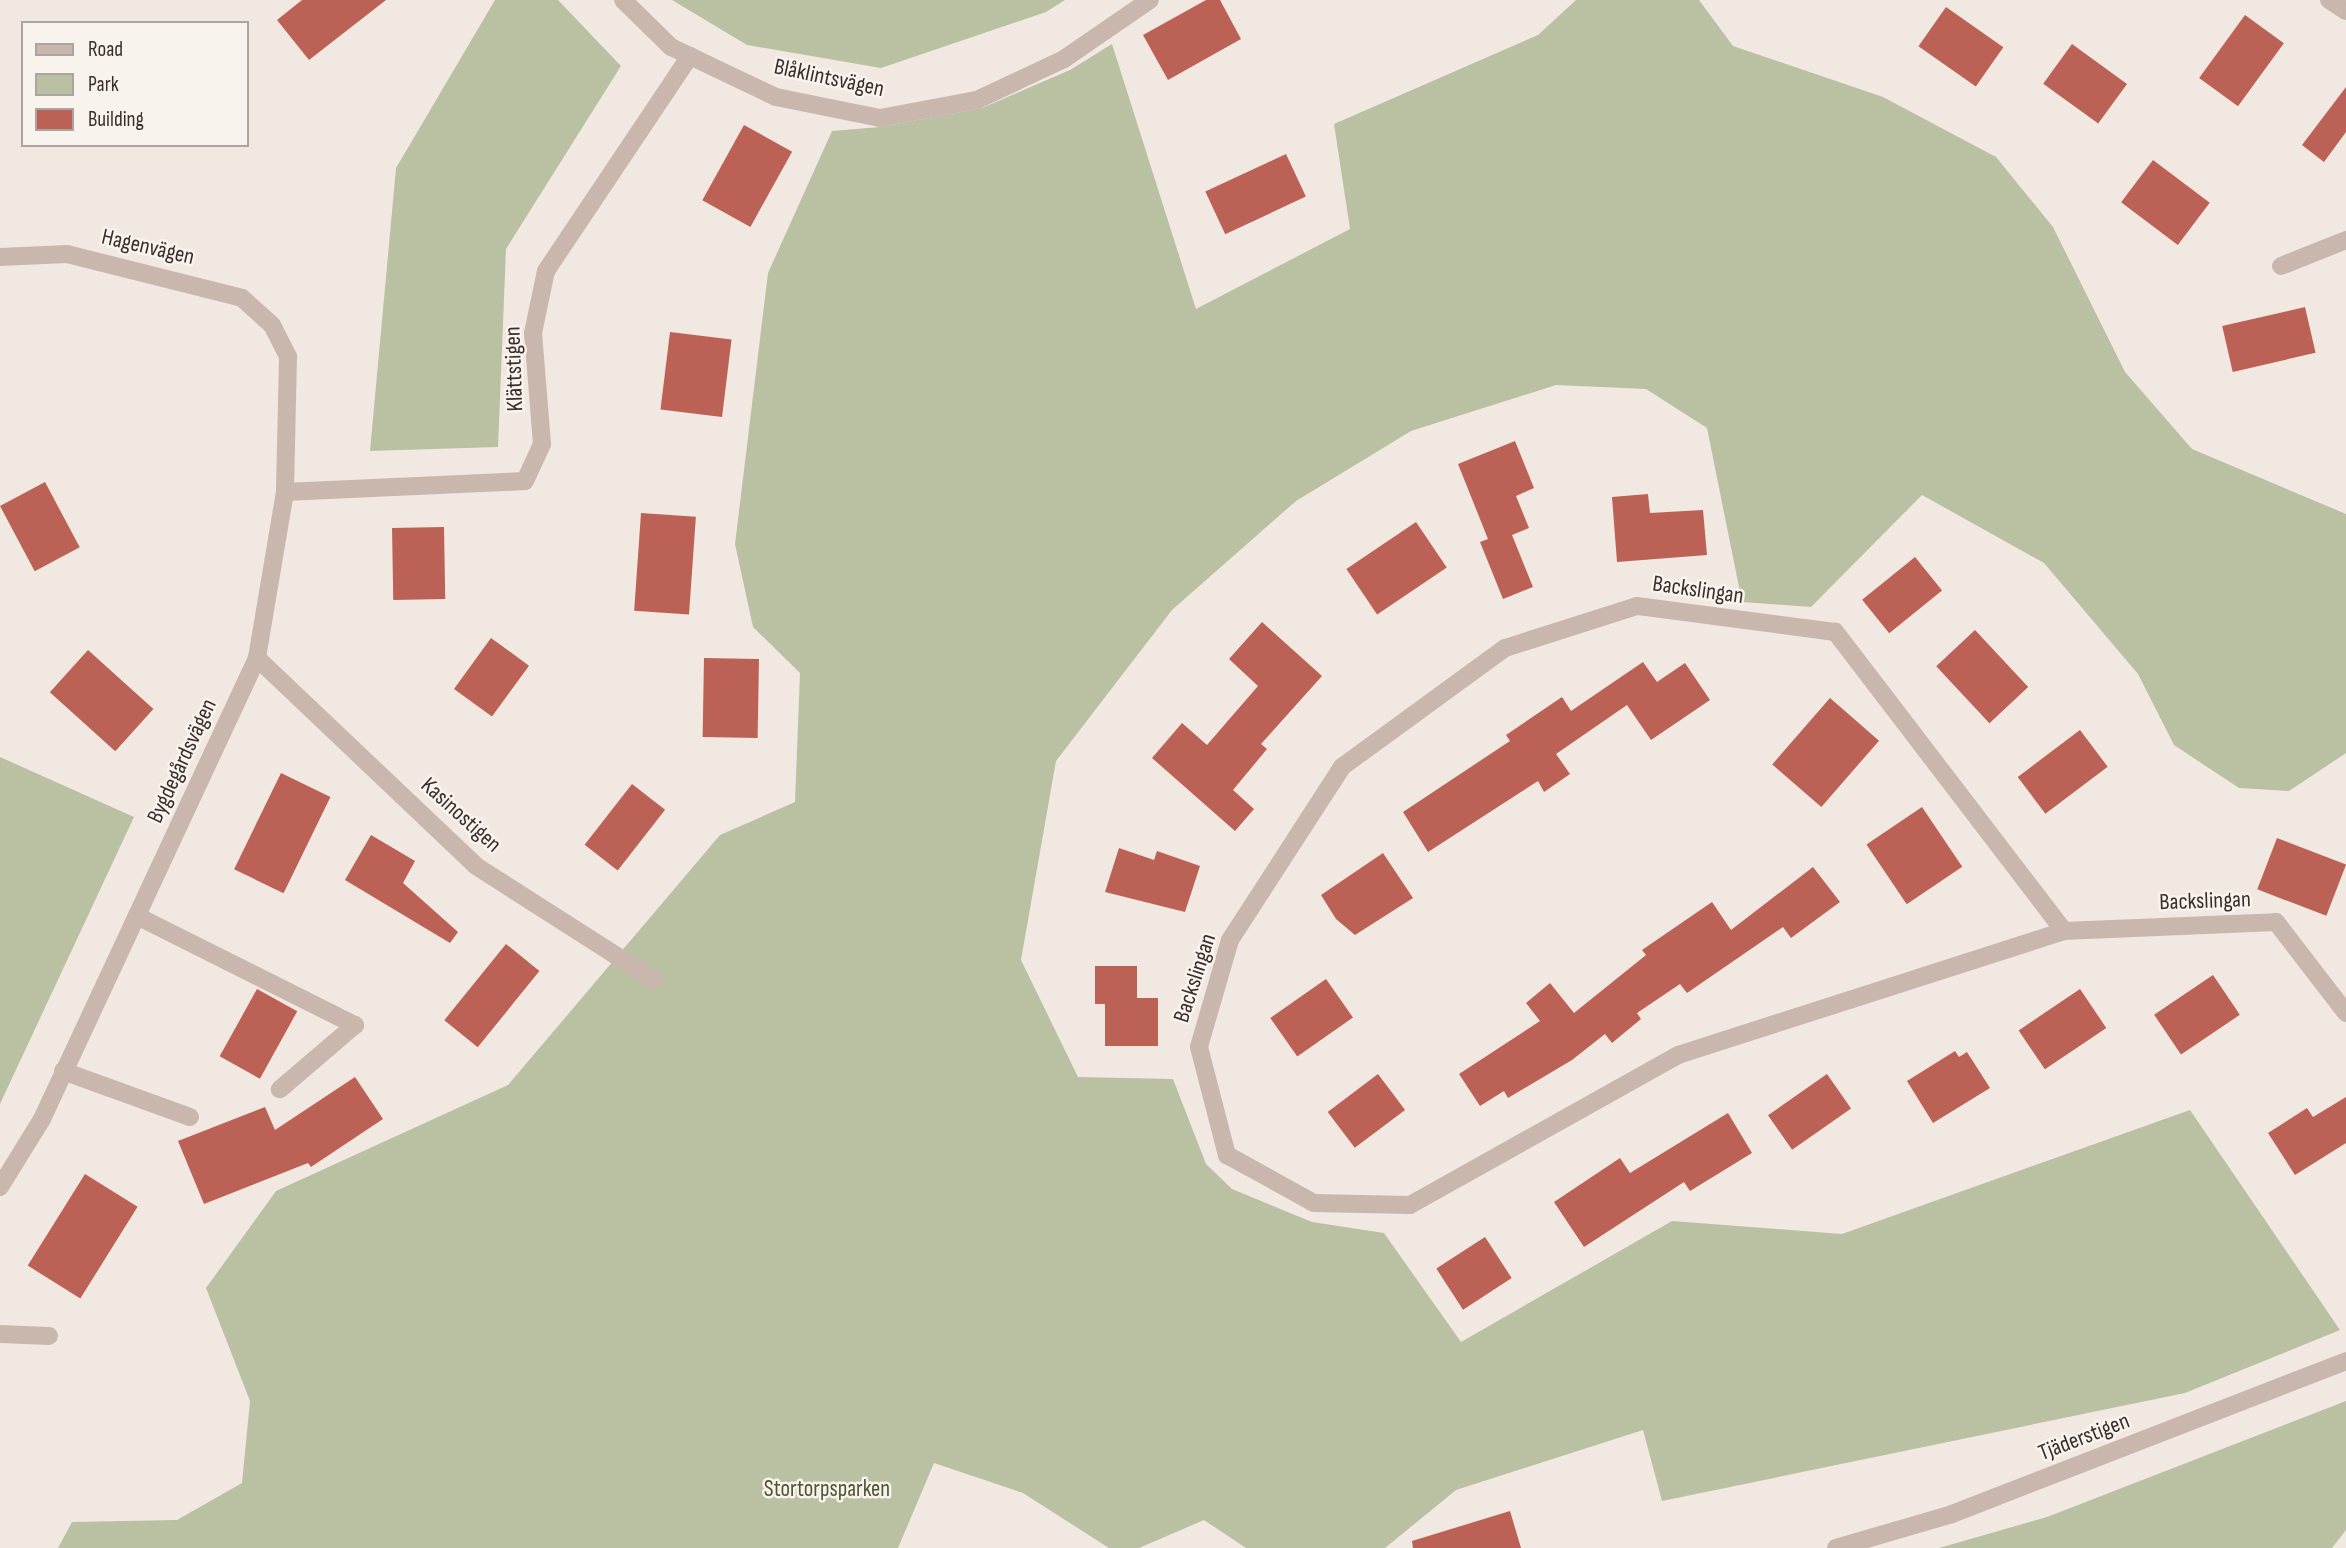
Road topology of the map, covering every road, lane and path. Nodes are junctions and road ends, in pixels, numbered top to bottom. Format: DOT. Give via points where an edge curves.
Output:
graph roads {
  1 [pos="623,0"];
  2 [pos="1150,0"];
  3 [pos="2329,0"];
  4 [pos="2346,11"];
  5 [pos="690,55"];
  6 [pos="2346,240"];
  7 [pos="0,257"];
  8 [pos="2281,266"];
  9 [pos="272,325"];
  10 [pos="285,492"];
  11 [pos="257,658"];
  12 [pos="136,916"];
  13 [pos="2064,931"];
  14 [pos="654,980"];
  15 [pos="2346,1013"];
  16 [pos="64,1071"];
  17 [pos="280,1089"];
  18 [pos="190,1117"];
  19 [pos="0,1187"];
  20 [pos="0,1334"];
  21 [pos="49,1336"];
  22 [pos="2346,1361"];
  23 [pos="1836,1548"];
  1 -- 5 [label="street, Blåklintsvägen" via="671,47"];
  2 -- 5 [label="street, Blåklintsvägen" via="1064,59 977,100 880,118 776,97"];
  3 -- 4 [label="street"];
  5 -- 10 [label="street, Klättstigen" via="546,271 533,333 542,444 525,481"];
  6 -- 8 [label="street"];
  7 -- 9 [label="street, Hagenvägen" via="67,254 193,283 242,298"];
  9 -- 10 [label="street, Bygdegårdsvägen" via="288,357"];
  10 -- 11 [label="street, Bygdegårdsvägen"];
  11 -- 12 [label="street, Bygdegårdsvägen"];
  11 -- 14 [label="street, Kasinostigen" via="476,866"];
  12 -- 16 [label="street, Bygdegårdsvägen"];
  12 -- 17 [label="street" via="355,1026"];
  13 -- 13 [label="street, Backslingan" via="1835,632 1637,606 1505,648 1342,766 1230,940 1199,1047 1227,1155 1314,1203 1410,1205 1678,1055"];
  13 -- 15 [label="street, Backslingan" via="2276,922"];
  16 -- 18 [label="street"];
  16 -- 19 [label="street, Bygdegårdsvägen" via="42,1119"];
  20 -- 21 [label="street"];
  22 -- 23 [label="street, Tjäderstigen" via="1952,1514"];
}
